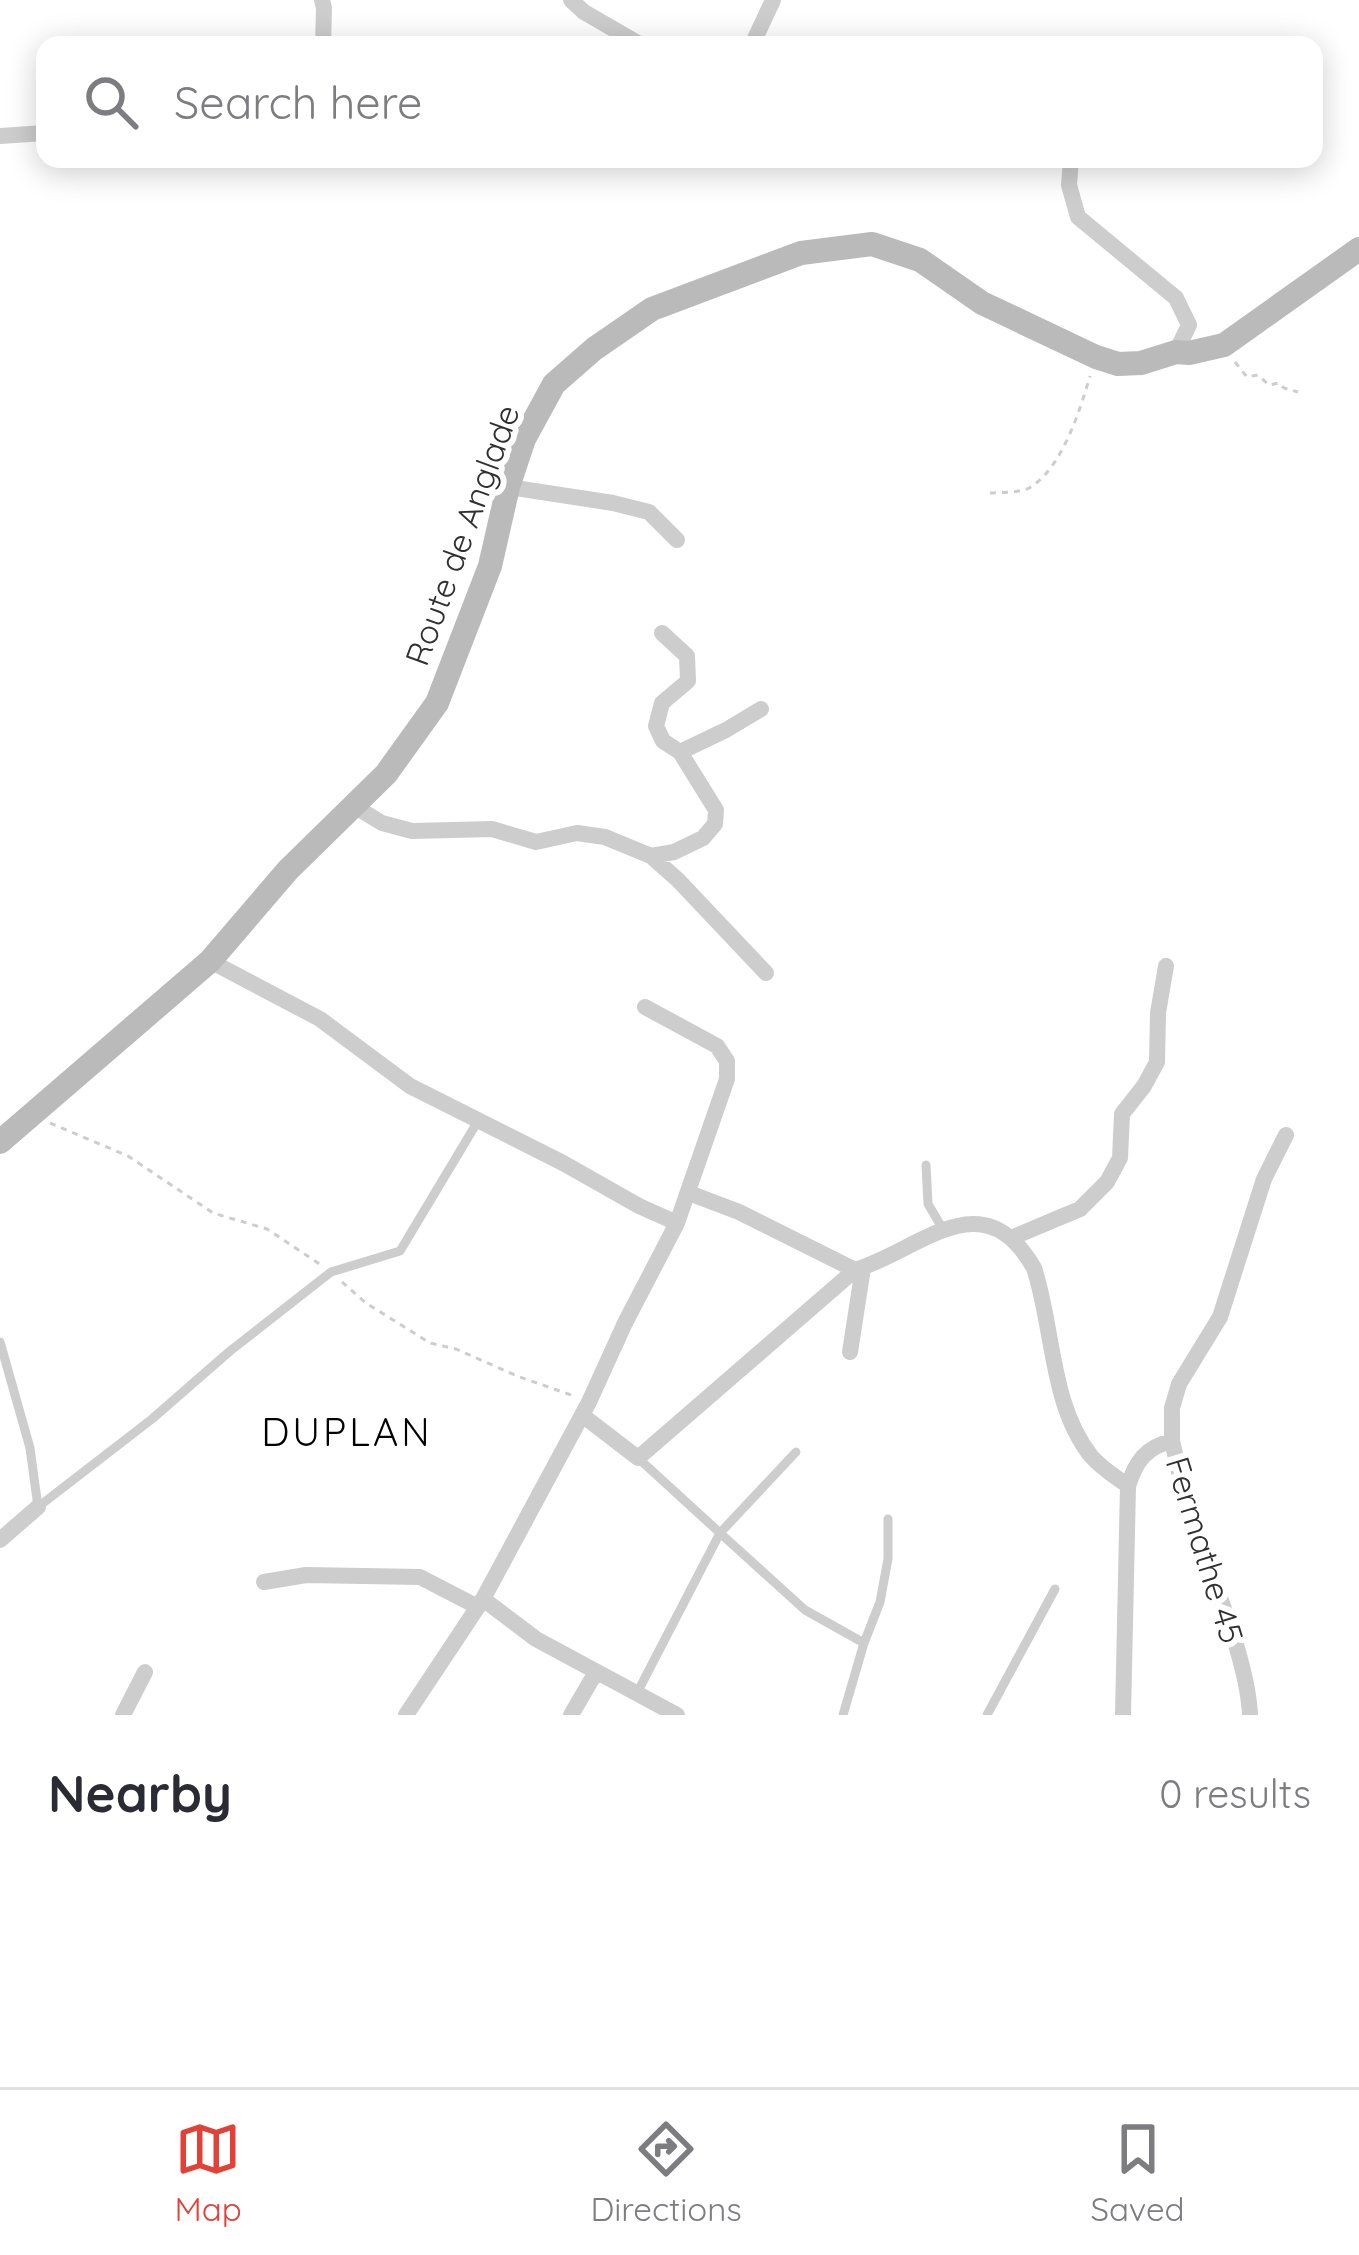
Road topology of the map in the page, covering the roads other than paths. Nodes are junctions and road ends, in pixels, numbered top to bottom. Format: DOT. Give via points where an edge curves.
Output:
graph roads {
  1 [pos="322,0"];
  2 [pos="571,0"];
  3 [pos="773,0"];
  4 [pos="322,36"];
  5 [pos="625,36"];
  6 [pos="756,36"];
  7 [pos="36,134"];
  8 [pos="0,136"];
  9 [pos="1070,168"];
  10 [pos="1359,249"];
  11 [pos="1176,352"];
  12 [pos="508,487"];
  13 [pos="677,540"];
  14 [pos="662,633"];
  15 [pos="761,709"];
  16 [pos="680,752"];
  17 [pos="354,806"];
  18 [pos="651,856"];
  19 [pos="210,961"];
  20 [pos="1166,967"];
  21 [pos="766,974"];
  22 [pos="645,1006"];
  23 [pos="478,1121"];
  24 [pos="1286,1135"];
  25 [pos="0,1142"];
  26 [pos="926,1165"];
  27 [pos="689,1193"];
  28 [pos="676,1222"];
  29 [pos="944,1231"];
  30 [pos="1011,1238"];
  31 [pos="859,1269"];
  32 [pos="0,1342"];
  33 [pos="850,1352"];
  34 [pos="586,1408"];
  35 [pos="1172,1441"];
  36 [pos="796,1452"];
  37 [pos="638,1458"];
  38 [pos="1128,1486"];
  39 [pos="38,1507"];
  40 [pos="888,1519"];
  41 [pos="720,1533"];
  42 [pos="0,1540"];
  43 [pos="264,1582"];
  44 [pos="1055,1589"];
  45 [pos="481,1603"];
  46 [pos="864,1643"];
  47 [pos="145,1672"];
  48 [pos="596,1672"];
  49 [pos="637,1693"];
  50 [pos="668,1713"];
  51 [pos="123,1715"];
  52 [pos="406,1715"];
  53 [pos="571,1715"];
  54 [pos="843,1715"];
  55 [pos="987,1715"];
  56 [pos="1123,1715"];
  57 [pos="1250,1715"];
  1 -- 4 [label="street"];
  2 -- 5 [label="street"];
  3 -- 6 [label="street"];
  7 -- 8 [label="street"];
  9 -- 11 [label="street" via="1078,217 1176,298 1189,325"];
  10 -- 11 [label="street, Route de Anglade" via="1224,346"];
  11 -- 12 [label="street, Route de Anglade" via="1141,363 1096,357 982,303 920,260 872,244 801,253 652,309 594,350 554,384"];
  12 -- 13 [label="street" via="649,512"];
  12 -- 17 [label="street, Route de Anglade" via="490,566 437,703"];
  14 -- 16 [label="street" via="687,656 688,681 662,703 656,726"];
  15 -- 16 [label="street"];
  16 -- 18 [label="street" via="716,809 715,824 703,838"];
  17 -- 18 [label="street" via="412,831 492,830 536,842 578,832"];
  17 -- 19 [label="street, Route de Anglade"];
  18 -- 21 [label="street"];
  19 -- 23 [label="street" via="320,1019 410,1086"];
  19 -- 25 [label="street, Route de Anglade"];
  20 -- 30 [label="street" via="1157,1062 1122,1114 1120,1158 1107,1182 1080,1209"];
  22 -- 27 [label="street" via="717,1046 727,1061"];
  23 -- 28 [label="street"];
  23 -- 39 [label="lane" via="400,1251 331,1272"];
  24 -- 35 [label="street" via="1220,1317 1179,1384"];
  26 -- 29 [label="lane" via="928,1204"];
  27 -- 28 [label="street"];
  27 -- 31 [label="street"];
  28 -- 34 [label="street"];
  29 -- 30 [label="street" via="973,1221"];
  29 -- 31 [label="street"];
  30 -- 38 [label="street, Fermathe 45" via="1034,1268 1075,1432 1094,1460"];
  31 -- 33 [label="street"];
  31 -- 37 [label="street"];
  32 -- 39 [label="lane"];
  34 -- 37 [label="street"];
  34 -- 45 [label="street"];
  35 -- 38 [label="street, Fermathe 45" via="1136,1462"];
  35 -- 57 [label="street, Fermathe 45"];
  36 -- 41 [label="lane"];
  37 -- 41 [label="lane"];
  38 -- 56 [label="street"];
  39 -- 42 [label="street"];
  40 -- 46 [label="lane" via="880,1602"];
  41 -- 46 [label="lane" via="805,1610"];
  41 -- 49 [label="lane"];
  43 -- 45 [label="street" via="420,1577"];
  44 -- 55 [label="lane"];
  45 -- 48 [label="street"];
  45 -- 52 [label="street"];
  46 -- 54 [label="lane"];
  47 -- 51 [label="street"];
  48 -- 49 [label="street"];
  48 -- 53 [label="street"];
  49 -- 50 [label="street"];
}
